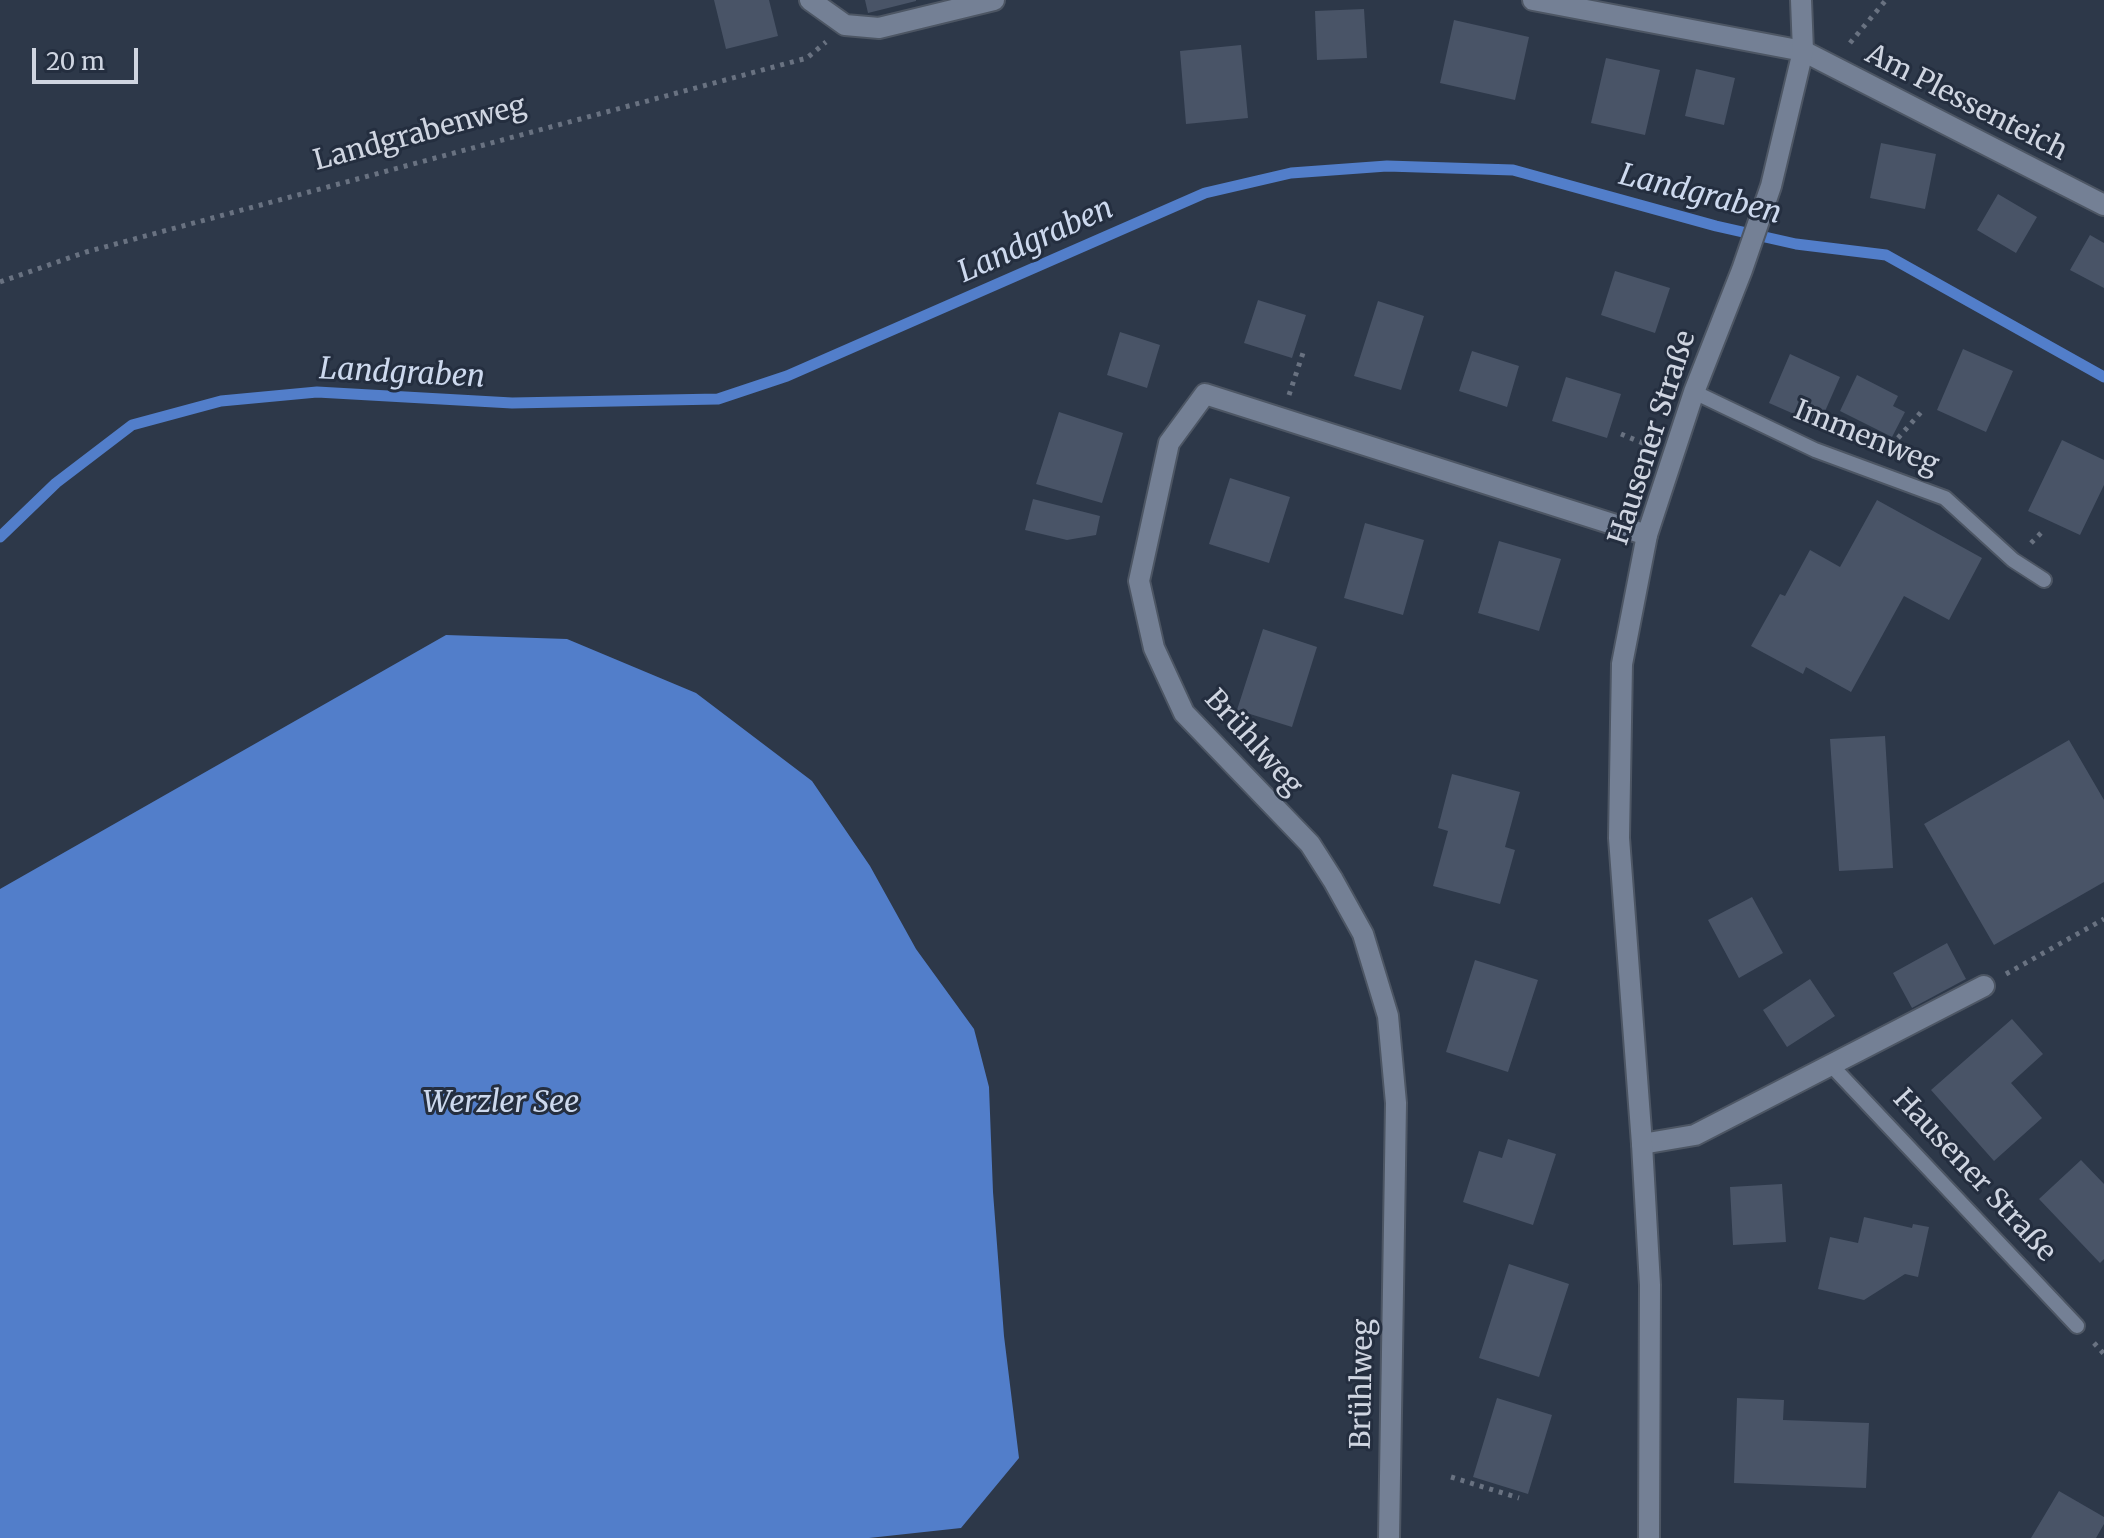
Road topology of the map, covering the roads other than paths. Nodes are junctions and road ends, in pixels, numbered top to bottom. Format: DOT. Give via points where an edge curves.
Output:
graph roads {
  1 [pos="810,0"];
  2 [pos="994,0"];
  3 [pos="1533,0"];
  4 [pos="1801,0"];
  5 [pos="1803,51"];
  6 [pos="2104,205"];
  7 [pos="1694,392"];
  8 [pos="1647,535"];
  9 [pos="2044,580"];
  10 [pos="1984,986"];
  11 [pos="1831,1065"];
  12 [pos="1642,1144"];
  13 [pos="2077,1326"];
  14 [pos="1650,1460"];
  15 [pos="1389,1538"];
  16 [pos="1640,1538"];
  17 [pos="1649,1538"];
  1 -- 2 [label="street" via="845,25 879,28"];
  3 -- 5 [label="street"];
  4 -- 5 [label="street, Hausener Straße"];
  5 -- 6 [label="street, Am Plessenteich"];
  5 -- 7 [label="street, Hausener Straße" via="1771,186"];
  7 -- 8 [label="street, Hausener Straße"];
  7 -- 9 [label="lane, Immenweg" via="1815,450 1945,498 2013,560"];
  8 -- 12 [label="street, Hausener Straße" via="1622,664 1619,838"];
  8 -- 15 [label="street, Brühlweg" via="1205,394 1169,443 1139,581 1154,648 1184,713 1310,844 1333,880 1363,934 1388,1016 1396,1103"];
  10 -- 11 [label="street"];
  11 -- 12 [label="street" via="1695,1135"];
  11 -- 13 [label="lane, Hausener Straße"];
  12 -- 14 [label="street, Hausener Straße" via="1650,1285"];
  14 -- 16 [label="street, Hausener Straße"];
  14 -- 17 [label="street, Hausener Straße"];
}
